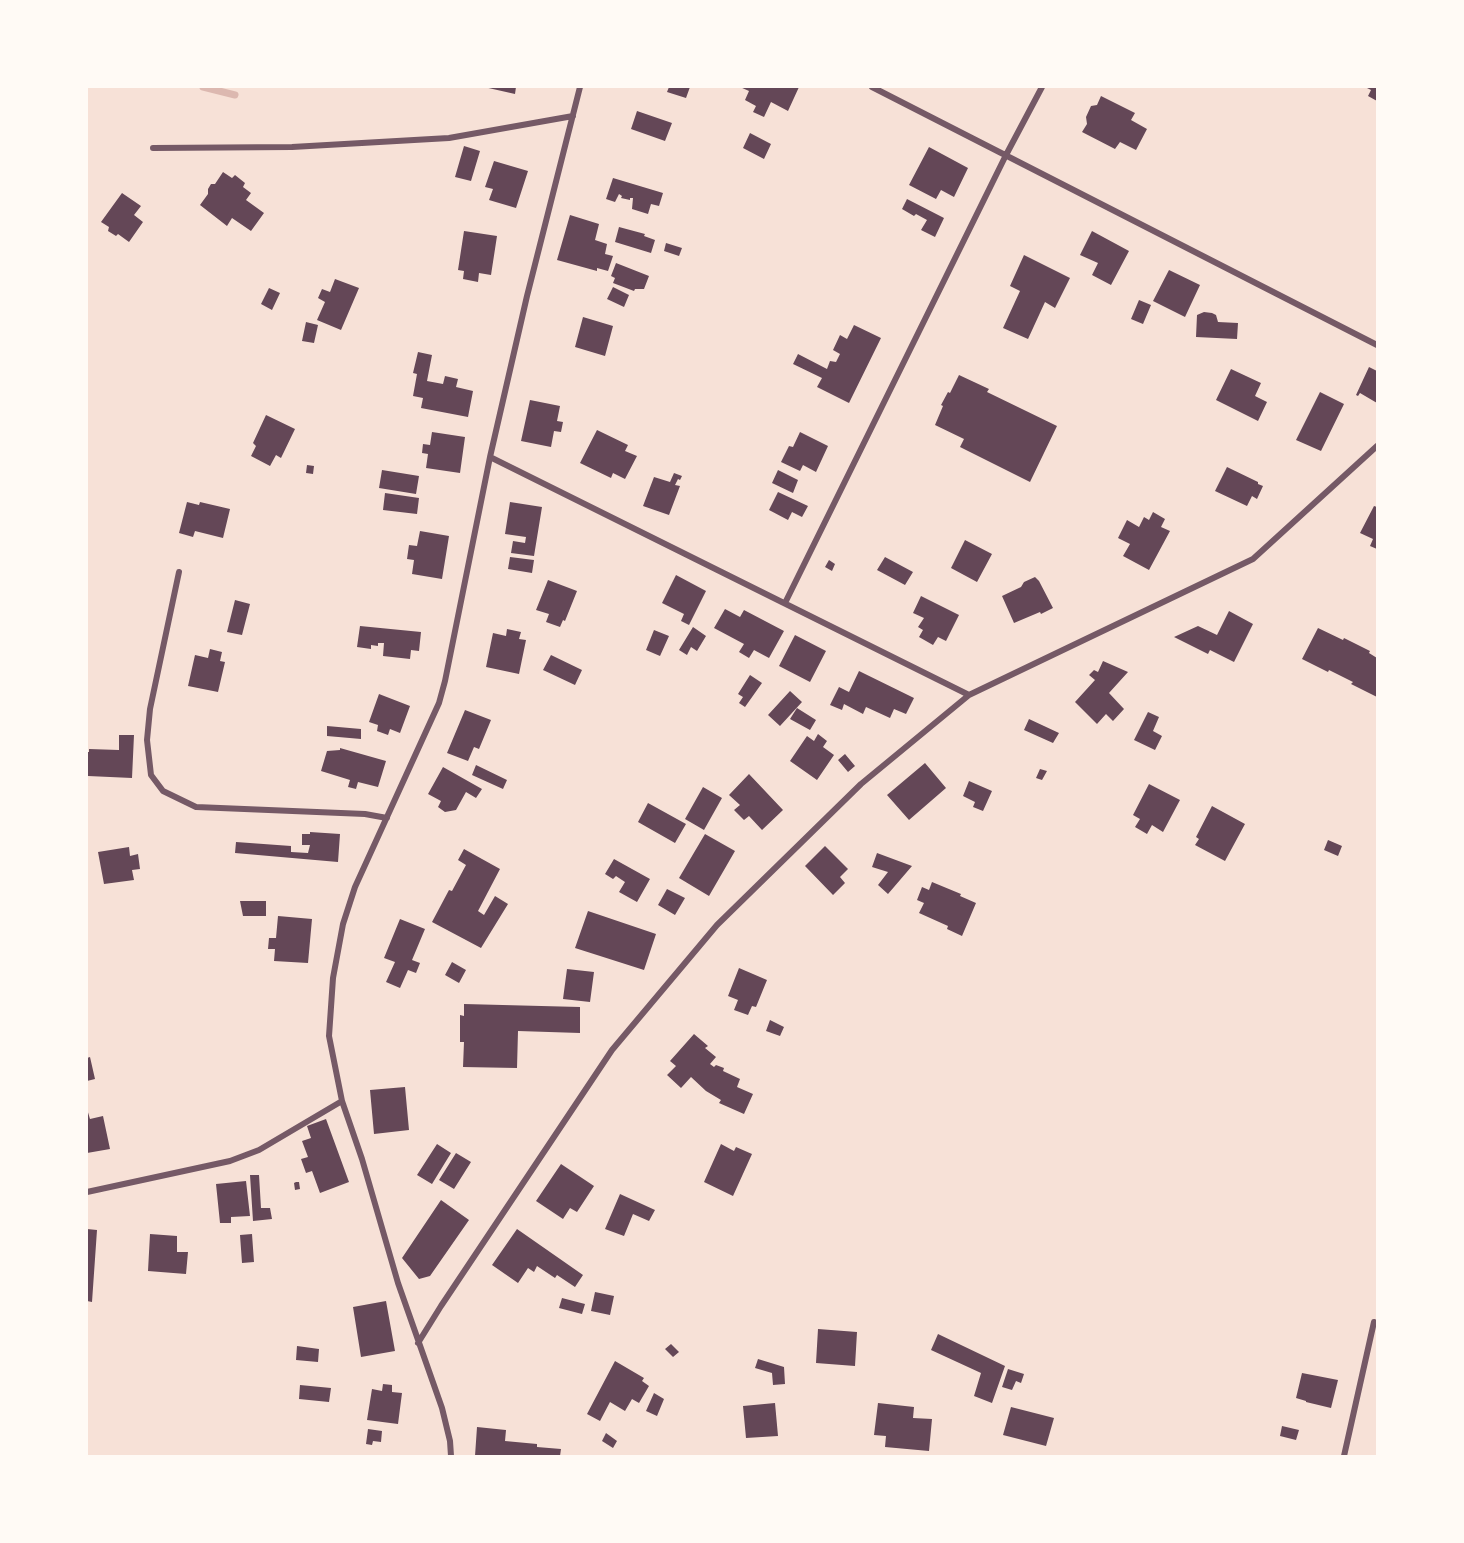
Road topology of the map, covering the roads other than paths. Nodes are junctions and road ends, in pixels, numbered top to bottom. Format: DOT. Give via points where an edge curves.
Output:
graph roads {
  1 [pos="580,87"];
  2 [pos="872,87"];
  3 [pos="1042,87"];
  4 [pos="573,116"];
  5 [pos="153,148"];
  6 [pos="1006,155"];
  7 [pos="1377,345"];
  8 [pos="1377,446"];
  9 [pos="490,457"];
  10 [pos="179,572"];
  11 [pos="785,603"];
  12 [pos="969,695"];
  13 [pos="387,818"];
  14 [pos="342,1101"];
  15 [pos="87,1192"];
  16 [pos="1374,1322"];
  17 [pos="418,1343"];
  18 [pos="450,1456"];
  19 [pos="1344,1456"];
  1 -- 4 [label="street"];
  2 -- 6 [label="street"];
  3 -- 6 [label="street"];
  4 -- 5 [label="street" via="449,138 291,147"];
  4 -- 9 [label="street"];
  6 -- 7 [label="street"];
  6 -- 11 [label="street"];
  8 -- 12 [label="street" via="1253,559"];
  9 -- 11 [label="street"];
  9 -- 13 [label="street" via="439,704"];
  10 -- 13 [label="street" via="147,740 151,775 163,791 196,807"];
  11 -- 12 [label="street"];
  12 -- 17 [label="street" via="861,784 717,925 612,1050"];
  13 -- 14 [label="street" via="355,887 333,978 329,1036"];
  14 -- 15 [label="street" via="259,1150 230,1161"];
  14 -- 17 [label="street"];
  16 -- 19 [label="street"];
  17 -- 18 [label="street" via="442,1408"];
}
